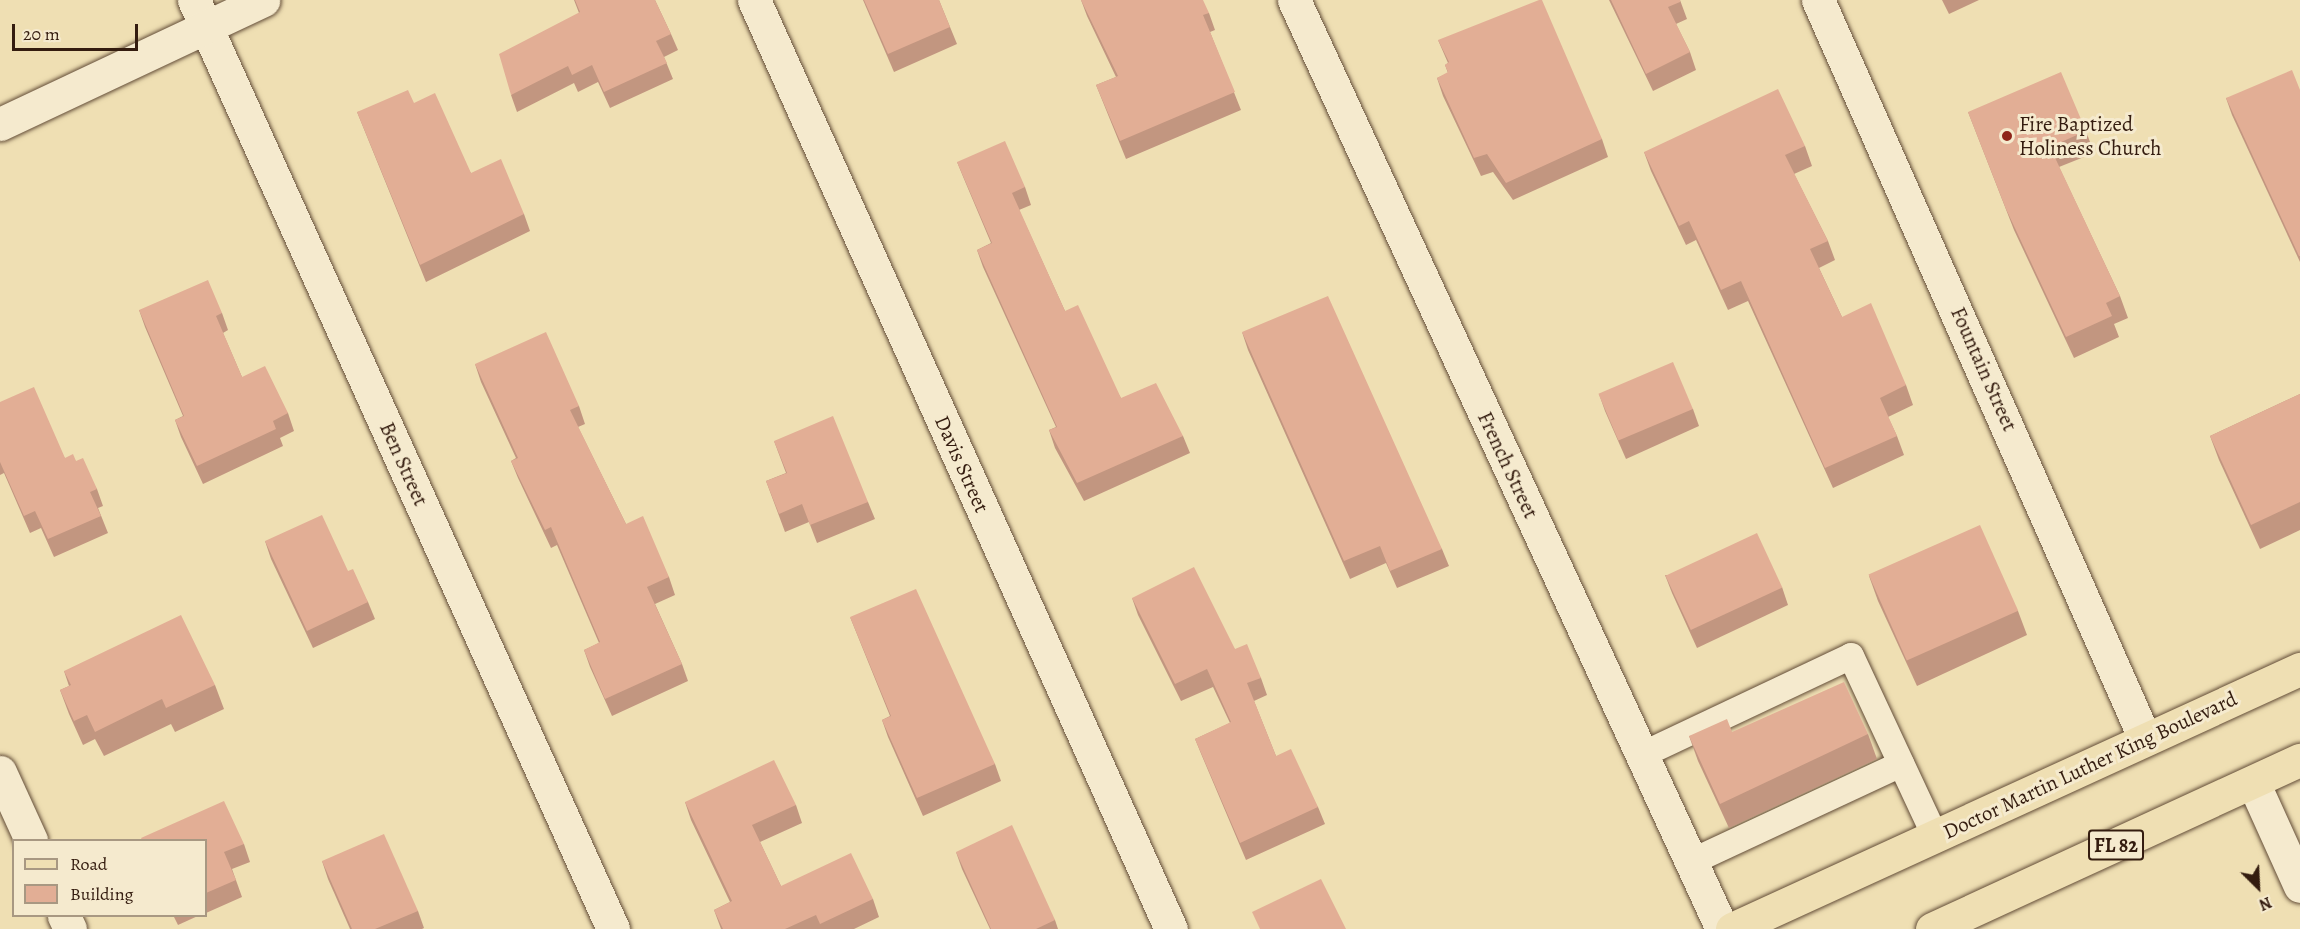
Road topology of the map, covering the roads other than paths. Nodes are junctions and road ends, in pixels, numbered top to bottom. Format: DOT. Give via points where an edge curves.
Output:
graph roads {
  1 [pos="263,0"];
  2 [pos="754,0"];
  3 [pos="1294,0"];
  4 [pos="1818,0"];
  5 [pos="200,13"];
  6 [pos="0,124"];
  7 [pos="2300,669"];
  8 [pos="2145,739"];
  9 [pos="1642,755"];
  10 [pos="2300,760"];
  11 [pos="1901,764"];
  12 [pos="2253,782"];
  13 [pos="3,787"];
  14 [pos="1935,836"];
  15 [pos="30,839"];
  16 [pos="1691,862"];
  17 [pos="2300,886"];
  18 [pos="613,929"];
  19 [pos="1171,929"];
  20 [pos="1722,929"];
  21 [pos="1732,929"];
  22 [pos="1932,929"];
  1 -- 5 [label="street"];
  2 -- 19 [label="street, Davis Street"];
  3 -- 9 [label="street, French Street"];
  4 -- 8 [label="street, Fountain Street"];
  5 -- 6 [label="street"];
  5 -- 18 [label="street, Ben Street"];
  7 -- 8 [label="main road, Doctor Martin Luther King Boulevard"];
  8 -- 14 [label="main road, Doctor Martin Luther King Boulevard"];
  9 -- 11 [label="lane" via="1851,656"];
  9 -- 16 [label="street, French Street"];
  10 -- 12 [label="main road, FL 82"];
  11 -- 14 [label="lane"];
  11 -- 16 [label="lane"];
  12 -- 17 [label="street"];
  12 -- 22 [label="main road, FL 82"];
  13 -- 15 [label="street"];
  14 -- 21 [label="main road, Doctor Martin Luther King Boulevard"];
  16 -- 20 [label="street, French Street"];
}
